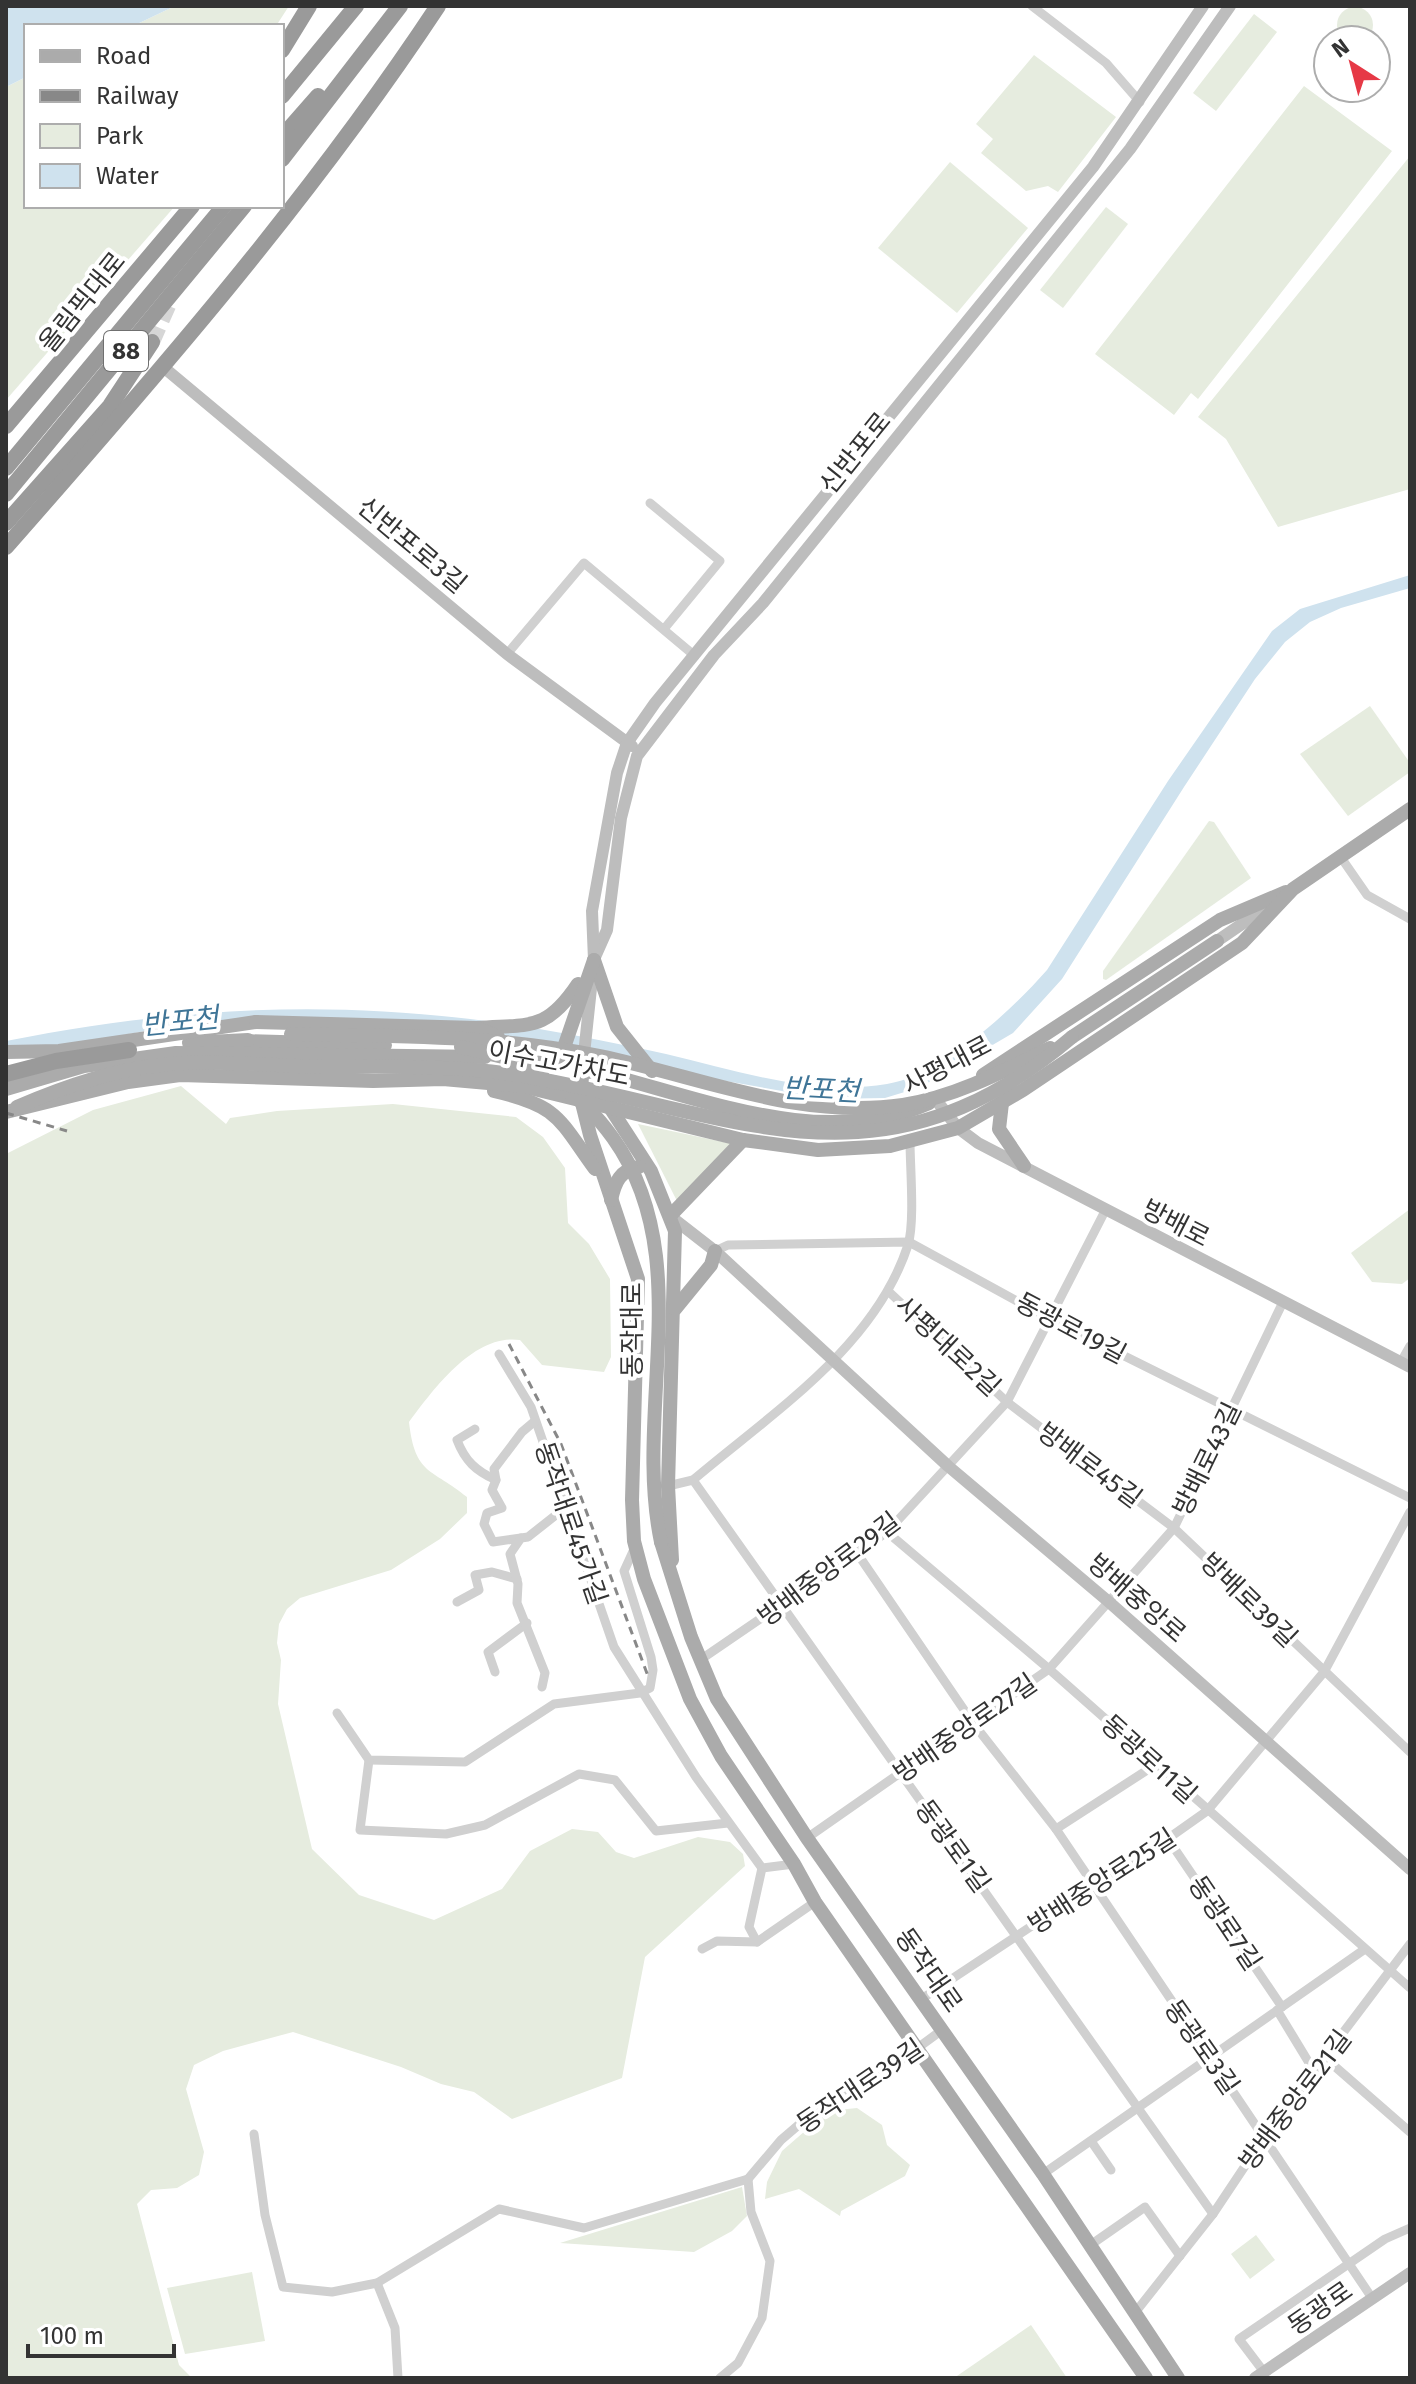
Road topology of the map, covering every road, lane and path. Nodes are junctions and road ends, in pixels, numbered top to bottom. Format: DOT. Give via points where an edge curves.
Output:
graph roads {
  1 [pos="309,6"];
  2 [pos="356,6"];
  3 [pos="398,6"];
  4 [pos="438,6"];
  5 [pos="1032,6"];
  6 [pos="1203,6"];
  7 [pos="1230,6"];
  8 [pos="284,47"];
  9 [pos="284,94"];
  10 [pos="1140,102"];
  11 [pos="284,135"];
  12 [pos="284,156"];
  13 [pos="190,208"];
  14 [pos="222,208"];
  15 [pos="242,208"];
  16 [pos="152,342"];
  17 [pos="162,366"];
  18 [pos="6,426"];
  19 [pos="6,468"];
  20 [pos="6,494"];
  21 [pos="650,503"];
  22 [pos="6,523"];
  23 [pos="6,547"];
  24 [pos="664,629"];
  25 [pos="507,654"];
  26 [pos="695,656"];
  27 [pos="627,743"];
  28 [pos="640,751"];
  29 [pos="1410,809"];
  30 [pos="1340,856"];
  31 [pos="1293,889"];
  32 [pos="1410,919"];
  33 [pos="1217,941"];
  34 [pos="594,960"];
  35 [pos="477,1028"];
  36 [pos="187,1030"];
  37 [pos="291,1034"];
  38 [pos="1072,1037"];
  39 [pos="242,1041"];
  40 [pos="129,1050"];
  41 [pos="6,1052"];
  42 [pos="1019,1053"];
  43 [pos="559,1059"];
  44 [pos="84,1066"];
  45 [pos="1003,1068"];
  46 [pos="588,1072"];
  47 [pos="6,1074"];
  48 [pos="443,1079"];
  49 [pos="6,1089"];
  50 [pos="1023,1090"];
  51 [pos="673,1091"];
  52 [pos="581,1099"];
  53 [pos="936,1100"];
  54 [pos="1002,1103"];
  55 [pos="611,1108"];
  56 [pos="11,1110"];
  57 [pos="956,1126"];
  58 [pos="743,1140"];
  59 [pos="910,1141"];
  60 [pos="1024,1166"];
  61 [pos="651,1171"];
  62 [pos="602,1178"];
  63 [pos="611,1200"];
  64 [pos="1105,1211"];
  65 [pos="670,1216"];
  66 [pos="909,1242"];
  67 [pos="715,1251"];
  68 [pos="888,1291"];
  69 [pos="1283,1302"];
  70 [pos="674,1309"];
  71 [pos="1050,1319"];
  72 [pos="1410,1346"];
  73 [pos="499,1354"];
  74 [pos="834,1360"];
  75 [pos="1406,1364"];
  76 [pos="1007,1402"];
  77 [pos="1230,1410"];
  78 [pos="535,1421"];
  79 [pos="475,1429"];
  80 [pos="948,1466"];
  81 [pos="496,1480"];
  82 [pos="693,1480"];
  83 [pos="668,1486"];
  84 [pos="1410,1498"];
  85 [pos="566,1507"];
  86 [pos="1410,1512"];
  87 [pos="1174,1528"];
  88 [pos="887,1532"];
  89 [pos="521,1538"];
  90 [pos="635,1547"];
  91 [pos="857,1553"];
  92 [pos="673,1573"];
  93 [pos="517,1579"];
  94 [pos="644,1579"];
  95 [pos="457,1602"];
  96 [pos="1109,1602"];
  97 [pos="782,1607"];
  98 [pos="527,1623"];
  99 [pos="700,1660"];
  100 [pos="1049,1669"];
  101 [pos="495,1672"];
  102 [pos="1324,1672"];
  103 [pos="542,1687"];
  104 [pos="640,1693"];
  105 [pos="337,1713"];
  106 [pos="973,1723"];
  107 [pos="1268,1742"];
  108 [pos="1410,1752"];
  109 [pos="369,1760"];
  110 [pos="1155,1765"];
  111 [pos="901,1774"];
  112 [pos="1207,1811"];
  113 [pos="728,1823"];
  114 [pos="1056,1829"];
  115 [pos="807,1838"];
  116 [pos="1168,1839"];
  117 [pos="794,1864"];
  118 [pos="762,1868"];
  119 [pos="1410,1869"];
  120 [pos="1092,1886"];
  121 [pos="815,1902"];
  122 [pos="1019,1936"];
  123 [pos="757,1942"];
  124 [pos="1410,1944"];
  125 [pos="702,1949"];
  126 [pos="1365,1949"];
  127 [pos="1391,1971"];
  128 [pos="1410,1988"];
  129 [pos="920,2000"];
  130 [pos="1279,2008"];
  131 [pos="942,2030"];
  132 [pos="918,2048"];
  133 [pos="1324,2057"];
  134 [pos="1210,2060"];
  135 [pos="1314,2071"];
  136 [pos="1139,2109"];
  137 [pos="1410,2132"];
  138 [pos="254,2134"];
  139 [pos="1265,2136"];
  140 [pos="1091,2141"];
  141 [pos="1111,2170"];
  142 [pos="1043,2174"];
  143 [pos="748,2179"];
  144 [pos="1213,2214"];
  145 [pos="1410,2228"];
  146 [pos="1089,2246"];
  147 [pos="1180,2256"];
  148 [pos="1350,2263"];
  149 [pos="1408,2279"];
  150 [pos="377,2283"];
  151 [pos="1372,2298"];
  152 [pos="1134,2314"];
  153 [pos="1260,2375"];
  154 [pos="398,2378"];
  155 [pos="720,2378"];
  156 [pos="1145,2378"];
  157 [pos="1178,2378"];
  1 -- 8 [label="highway"];
  2 -- 9 [label="highway"];
  3 -- 11 [label="highway"];
  3 -- 12 [label="highway"];
  4 -- 17 [label="highway" via="371,107"];
  5 -- 10 [label="street" via="1106,63"];
  6 -- 10 [label="main road, 신반포로"];
  7 -- 28 [label="main road, 신반포로" via="1130,149"];
  10 -- 26 [label="main road, 신반포로" via="1093,167"];
  13 -- 18 [label="highway, 올림픽대로 / 88"];
  14 -- 19 [label="highway, 올림픽대로 / 88"];
  15 -- 20 [label="highway, 88"];
  16 -- 22 [label="highway" via="110,406"];
  17 -- 23 [label="highway"];
  17 -- 25 [label="main road, 신반포로3길"];
  21 -- 24 [label="street" via="720,561"];
  24 -- 25 [label="street" via="584,563"];
  24 -- 26 [label="street"];
  25 -- 27 [label="main road, 신반포로3길"];
  26 -- 27 [label="main road, 신반포로"];
  27 -- 28 [label="main road, 신반포로3길"];
  27 -- 34 [label="main road, 신반포로" via="592,911"];
  28 -- 34 [label="main road, 신반포로" via="631,768 621,818 607,930"];
  29 -- 30 [label="main road, 사평대로"];
  30 -- 31 [label="main road, 사평대로"];
  30 -- 32 [label="street" via="1367,895"];
  31 -- 33 [label="main road, 사평대로"];
  31 -- 42 [label="main road, 사평대로" via="1220,920"];
  31 -- 50 [label="main road, 사평대로" via="1242,943"];
  33 -- 38 [label="main road, 이수고가차도"];
  34 -- 35 [label="main road" via="559,1011 541,1023"];
  34 -- 43 [label="main road"];
  34 -- 46 [label="main road, 신반포로" via="584,1056"];
  34 -- 51 [label="main road" via="617,1027"];
  35 -- 36 [label="main road, bridge" via="256,1022"];
  35 -- 43 [label="main road, bridge"];
  36 -- 37 [label="main road"];
  36 -- 41 [label="main road"];
  37 -- 38 [label="main road, 이수고가차도, bridge" via="497,1041 599,1056 774,1101 847,1109 904,1105 956,1090"];
  37 -- 39 [label="main road"];
  38 -- 56 [label="main road, 이수고가차도, bridge" via="1032,1071 973,1102 934,1117 865,1132 744,1127 511,1074 435,1067 161,1065 61,1088"];
  39 -- 40 [label="main road"];
  39 -- 92 [label="main road, 동작대로, bridge" via="461,1047 507,1058 567,1090 602,1124 639,1184 655,1239 659,1314 653,1486 661,1542"];
  40 -- 44 [label="main road"];
  40 -- 47 [label="highway"];
  42 -- 45 [label="main road"];
  42 -- 53 [label="main road, 사평대로"];
  43 -- 44 [label="main road" via="211,1052"];
  43 -- 46 [label="main road"];
  44 -- 49 [label="main road"];
  45 -- 50 [label="main road" via="999,1088 1004,1093"];
  45 -- 57 [label="main road" via="966,1103"];
  46 -- 51 [label="main road, 사평대로"];
  46 -- 52 [label="main road, 동작대로"];
  46 -- 55 [label="main road, 동작대로"];
  48 -- 52 [label="main road, 동작대로" via="522,1086"];
  48 -- 56 [label="main road, 동작대로, bridge" via="180,1075"];
  48 -- 62 [label="main road, 동작대로" via="536,1101 551,1110"];
  50 -- 54 [label="main road, 사평대로"];
  51 -- 53 [label="main road, 사평대로" via="758,1115 815,1121 902,1115"];
  52 -- 55 [label="main road, 동작대로"];
  52 -- 62 [label="main road, 동작대로"];
  53 -- 57 [label="main road, 방배로"];
  54 -- 57 [label="main road, 사평대로"];
  54 -- 60 [label="main road" via="999,1129"];
  55 -- 58 [label="main road, 사평대로"];
  55 -- 61 [label="main road, 동작대로"];
  57 -- 59 [label="main road, 사평대로"];
  57 -- 60 [label="main road, 방배로"];
  58 -- 59 [label="main road, 사평대로" via="818,1150"];
  58 -- 65 [label="main road"];
  59 -- 66 [label="street"];
  60 -- 64 [label="main road, 방배로"];
  61 -- 63 [label="main road" via="626,1170"];
  61 -- 65 [label="main road, 동작대로"];
  62 -- 63 [label="main road, 동작대로"];
  63 -- 90 [label="main road, 동작대로" via="638,1279"];
  64 -- 69 [label="main road, 방배로"];
  64 -- 71 [label="street"];
  65 -- 67 [label="main road, 방배중앙로"];
  65 -- 70 [label="main road, 동작대로"];
  66 -- 67 [label="street, 동광로19길" via="728,1245"];
  66 -- 68 [label="street"];
  66 -- 71 [label="street, 동광로19길"];
  67 -- 70 [label="main road" via="711,1265"];
  67 -- 74 [label="main road, 방배중앙로"];
  68 -- 74 [label="street"];
  68 -- 76 [label="street, 사평대로2길"];
  69 -- 75 [label="main road, 방배로"];
  69 -- 77 [label="street, 방배로43길"];
  70 -- 83 [label="main road, 동작대로"];
  71 -- 76 [label="street"];
  71 -- 77 [label="street, 동광로19길"];
  72 -- 75 [label="street"];
  73 -- 78 [label="street, 동작대로45가길"];
  74 -- 80 [label="main road, 방배중앙로"];
  74 -- 82 [label="street"];
  76 -- 80 [label="street"];
  76 -- 87 [label="street, 방배로45길"];
  77 -- 84 [label="street, 동광로19길"];
  77 -- 87 [label="street, 방배로43길"];
  78 -- 81 [label="street" via="494,1469"];
  78 -- 85 [label="street, 동작대로45가길"];
  79 -- 81 [label="street" via="457,1440 462,1454"];
  80 -- 88 [label="street, 방배중앙로29길"];
  80 -- 96 [label="main road, 방배중앙로"];
  81 -- 89 [label="street" via="492,1490 502,1508 487,1513 484,1524 493,1542"];
  82 -- 83 [label="street"];
  82 -- 97 [label="street, 동광로1길"];
  83 -- 92 [label="main road, 동작대로"];
  85 -- 89 [label="street"];
  85 -- 104 [label="street, 동작대로45가길" via="614,1647"];
  86 -- 102 [label="street, 방배로39길"];
  87 -- 96 [label="street, 방배로43길"];
  87 -- 102 [label="street, 방배로39길"];
  88 -- 91 [label="street, 방배중앙로29길"];
  88 -- 100 [label="street, 동광로11길"];
  89 -- 93 [label="street" via="510,1554"];
  90 -- 94 [label="main road, 동작대로"];
  90 -- 104 [label="street, 동작대로" via="624,1571 653,1670 650,1688"];
  91 -- 97 [label="street, 방배중앙로29길"];
  91 -- 106 [label="street, 동광로3길"];
  92 -- 94 [label="main road" via="661,1568"];
  92 -- 99 [label="main road, 동작대로"];
  93 -- 95 [label="street" via="492,1572 475,1575 479,1590"];
  93 -- 98 [label="street" via="517,1603"];
  94 -- 117 [label="main road, 동작대로" via="690,1699 721,1756"];
  96 -- 100 [label="street, 방배중앙로27길"];
  96 -- 107 [label="main road, 방배중앙로"];
  97 -- 99 [label="street, 방배중앙로29길"];
  97 -- 111 [label="street, 동광로1길"];
  98 -- 101 [label="street" via="488,1652"];
  98 -- 103 [label="street" via="545,1673"];
  99 -- 115 [label="main road, 동작대로" via="717,1699"];
  100 -- 106 [label="street, 방배중앙로27길"];
  100 -- 110 [label="street, 동광로11길"];
  102 -- 107 [label="street, 방배로39길"];
  102 -- 108 [label="street"];
  104 -- 109 [label="street" via="554,1704 465,1762"];
  104 -- 113 [label="street"];
  105 -- 109 [label="street"];
  106 -- 111 [label="street, 방배중앙로27길"];
  106 -- 114 [label="street, 동광로3길"];
  107 -- 112 [label="street, 방배중앙로25길"];
  107 -- 119 [label="main road, 방배중앙로"];
  109 -- 113 [label="street" via="360,1830 446,1834 485,1825 579,1774 615,1780 656,1831"];
  110 -- 112 [label="street, 동광로11길"];
  110 -- 114 [label="street"];
  111 -- 115 [label="street, 방배중앙로27길"];
  111 -- 122 [label="street, 동광로1길"];
  112 -- 116 [label="street, 방배중앙로25길"];
  112 -- 126 [label="street, 동광로11길"];
  113 -- 118 [label="street"];
  114 -- 120 [label="street, 동광로3길"];
  115 -- 129 [label="main road, 동작대로"];
  116 -- 120 [label="street, 방배중앙로25길"];
  116 -- 130 [label="street, 동광로7길"];
  117 -- 118 [label="street"];
  117 -- 121 [label="main road, 동작대로"];
  118 -- 123 [label="street" via="749,1927"];
  120 -- 122 [label="street, 방배중앙로25길"];
  120 -- 134 [label="street, 동광로3길"];
  121 -- 123 [label="street"];
  121 -- 132 [label="main road, 동작대로"];
  122 -- 129 [label="street, 방배중앙로25길"];
  122 -- 136 [label="street, 동광로1길"];
  123 -- 125 [label="street" via="717,1941"];
  124 -- 127 [label="street, 방배중앙로21길"];
  126 -- 127 [label="street, 동광로11길"];
  126 -- 130 [label="street"];
  127 -- 128 [label="street, 동광로11길"];
  127 -- 133 [label="street, 방배중앙로21길"];
  129 -- 131 [label="main road, 동작대로"];
  130 -- 134 [label="street"];
  130 -- 135 [label="street, 동광로7길"];
  131 -- 132 [label="street, 동작대로39길"];
  131 -- 142 [label="main road, 동작대로"];
  132 -- 143 [label="street, 동작대로39길" via="882,2074 823,2104 781,2140"];
  132 -- 156 [label="main road, 동작대로"];
  133 -- 135 [label="street, 방배중앙로21길"];
  133 -- 137 [label="street"];
  134 -- 136 [label="street"];
  134 -- 139 [label="street, 동광로3길"];
  135 -- 139 [label="street, 방배중앙로21길"];
  136 -- 140 [label="street"];
  136 -- 144 [label="street, 동광로1길"];
  138 -- 150 [label="street" via="265,2215 283,2287 332,2292"];
  139 -- 144 [label="street, 방배중앙로21길"];
  139 -- 148 [label="street, 동광로3길"];
  140 -- 141 [label="street"];
  140 -- 142 [label="street"];
  142 -- 146 [label="main road, 동작대로"];
  143 -- 150 [label="street" via="584,2228 499,2209"];
  143 -- 155 [label="street" via="751,2212 770,2261 762,2318 738,2363"];
  144 -- 147 [label="street, 방배중앙로21길"];
  145 -- 148 [label="street"];
  146 -- 147 [label="street" via="1145,2207"];
  146 -- 152 [label="main road, 동작대로"];
  147 -- 152 [label="street, 방배중앙로21길"];
  148 -- 151 [label="street, 동광로3길"];
  148 -- 153 [label="street" via="1239,2339"];
  149 -- 151 [label="main road, 동광로"];
  150 -- 154 [label="street" via="395,2328"];
  151 -- 153 [label="main road, 동광로"];
  152 -- 157 [label="main road, 동작대로"];
}
